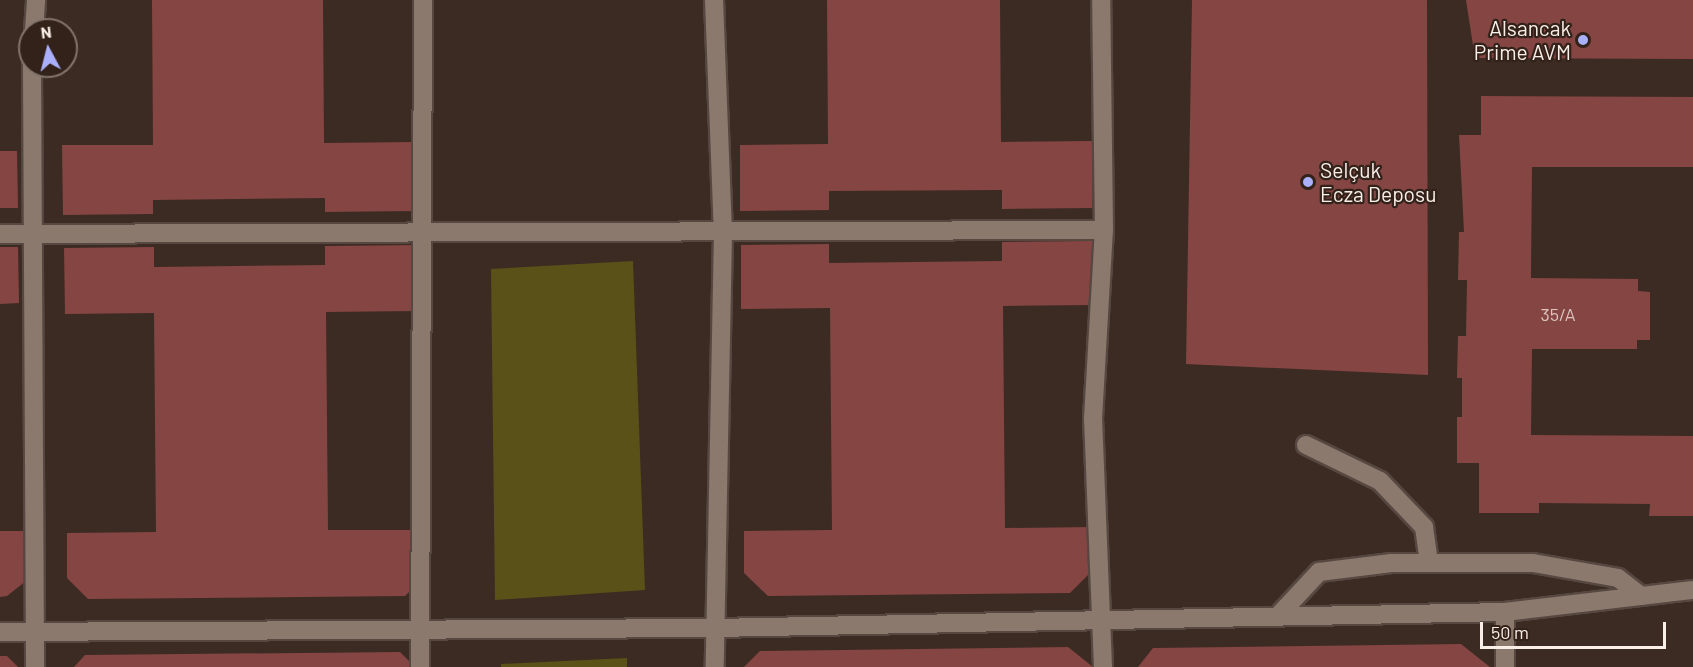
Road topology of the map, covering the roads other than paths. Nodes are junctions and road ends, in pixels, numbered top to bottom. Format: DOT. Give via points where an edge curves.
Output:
graph roads {
  1 [pos="36,0"];
  2 [pos="423,0"];
  3 [pos="714,0"];
  4 [pos="1101,0"];
  5 [pos="35,18"];
  6 [pos="32,78"];
  7 [pos="1104,230"];
  8 [pos="423,231"];
  9 [pos="723,233"];
  10 [pos="0,234"];
  11 [pos="30,234"];
  12 [pos="1306,445"];
  13 [pos="1429,563"];
  14 [pos="1691,589"];
  15 [pos="1641,596"];
  16 [pos="1505,612"];
  17 [pos="1279,615"];
  18 [pos="1102,618"];
  19 [pos="715,628"];
  20 [pos="419,631"];
  21 [pos="0,632"];
  22 [pos="35,632"];
  23 [pos="35,667"];
  24 [pos="420,667"];
  25 [pos="716,667"];
  26 [pos="1103,667"];
  27 [pos="1505,667"];
  1 -- 5 [label="street"];
  2 -- 8 [label="street"];
  3 -- 9 [label="street"];
  4 -- 7 [label="street"];
  6 -- 11 [label="street"];
  7 -- 9 [label="street"];
  7 -- 18 [label="street" via="1093,419"];
  8 -- 9 [label="street"];
  8 -- 11 [label="street"];
  8 -- 20 [label="street"];
  9 -- 19 [label="street"];
  10 -- 11 [label="street"];
  11 -- 22 [label="street"];
  12 -- 13 [label="street" via="1380,481 1424,527"];
  13 -- 15 [label="street" via="1533,563 1618,578"];
  13 -- 17 [label="street" via="1320,572"];
  14 -- 15 [label="street"];
  15 -- 16 [label="street"];
  16 -- 17 [label="street"];
  16 -- 27 [label="street"];
  17 -- 18 [label="street"];
  18 -- 19 [label="street"];
  18 -- 26 [label="street"];
  19 -- 20 [label="street"];
  19 -- 25 [label="street"];
  20 -- 22 [label="street"];
  20 -- 24 [label="street"];
  21 -- 22 [label="street"];
  22 -- 23 [label="street"];
}
